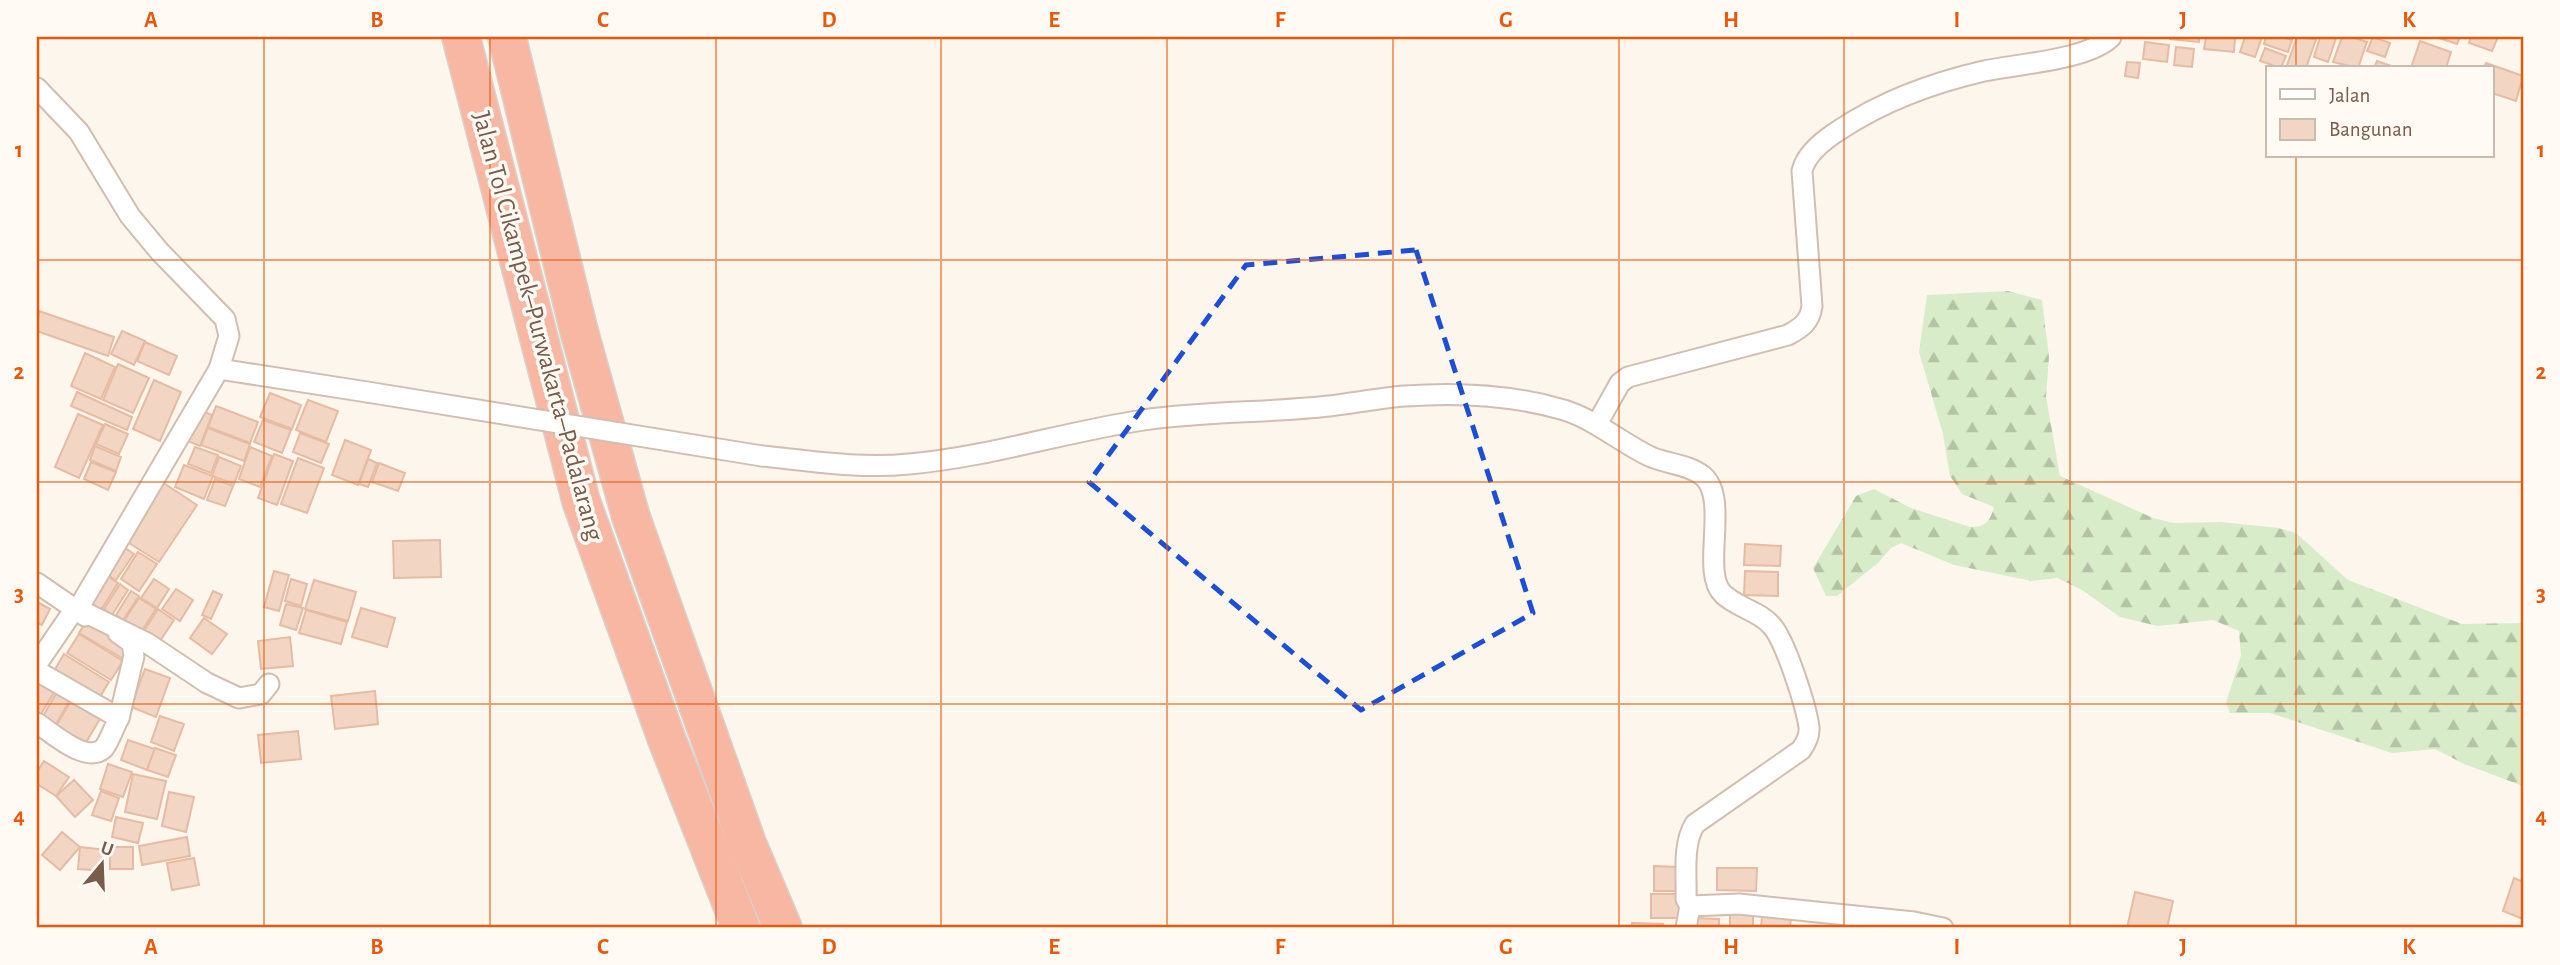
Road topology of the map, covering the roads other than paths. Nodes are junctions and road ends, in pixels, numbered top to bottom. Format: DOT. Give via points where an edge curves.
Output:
graph roads {
  1 [pos="461,37"];
  2 [pos="507,37"];
  3 [pos="2111,37"];
  4 [pos="37,88"];
  5 [pos="219,369"];
  6 [pos="1597,424"];
  7 [pos="37,583"];
  8 [pos="76,609"];
  9 [pos="37,664"];
  10 [pos="37,671"];
  11 [pos="269,684"];
  12 [pos="119,718"];
  13 [pos="37,723"];
  14 [pos="1690,906"];
  15 [pos="741,928"];
  16 [pos="783,928"];
  17 [pos="1686,928"];
  18 [pos="1943,928"];
  1 -- 15 [label="highway, Jalan Tol Cikampek–Purwakarta–Padalarang" via="581,501"];
  2 -- 16 [label="highway, Jalan Tol Cikampek–Purwakarta–Padalarang" via="579,331 631,517 747,843"];
  3 -- 6 [label="street" via="2084,52 1983,72 1902,95 1832,135 1804,162 1802,171 1812,306 1809,319 1787,335 1624,379"];
  4 -- 5 [label="street" via="79,132 130,216 160,253 225,319 229,336"];
  5 -- 6 [label="street, bridge" via="762,456 858,466 909,464 1022,446 1144,420 1328,407 1404,396 1491,396 1568,411"];
  5 -- 8 [label="street"];
  6 -- 14 [label="street" via="1651,457 1690,470 1708,482 1714,508 1717,586 1771,624 1797,683 1810,729 1801,750 1690,831 1686,900"];
  7 -- 8 [label="street"];
  8 -- 9 [label="street"];
  8 -- 11 [label="street" via="147,643 239,698 261,694"];
  8 -- 12 [label="street" via="132,643 134,656"];
  10 -- 12 [label="street"];
  12 -- 13 [label="street" via="103,748 91,754"];
  14 -- 17 [label="street"];
  14 -- 18 [label="street" via="1739,904"];
}
